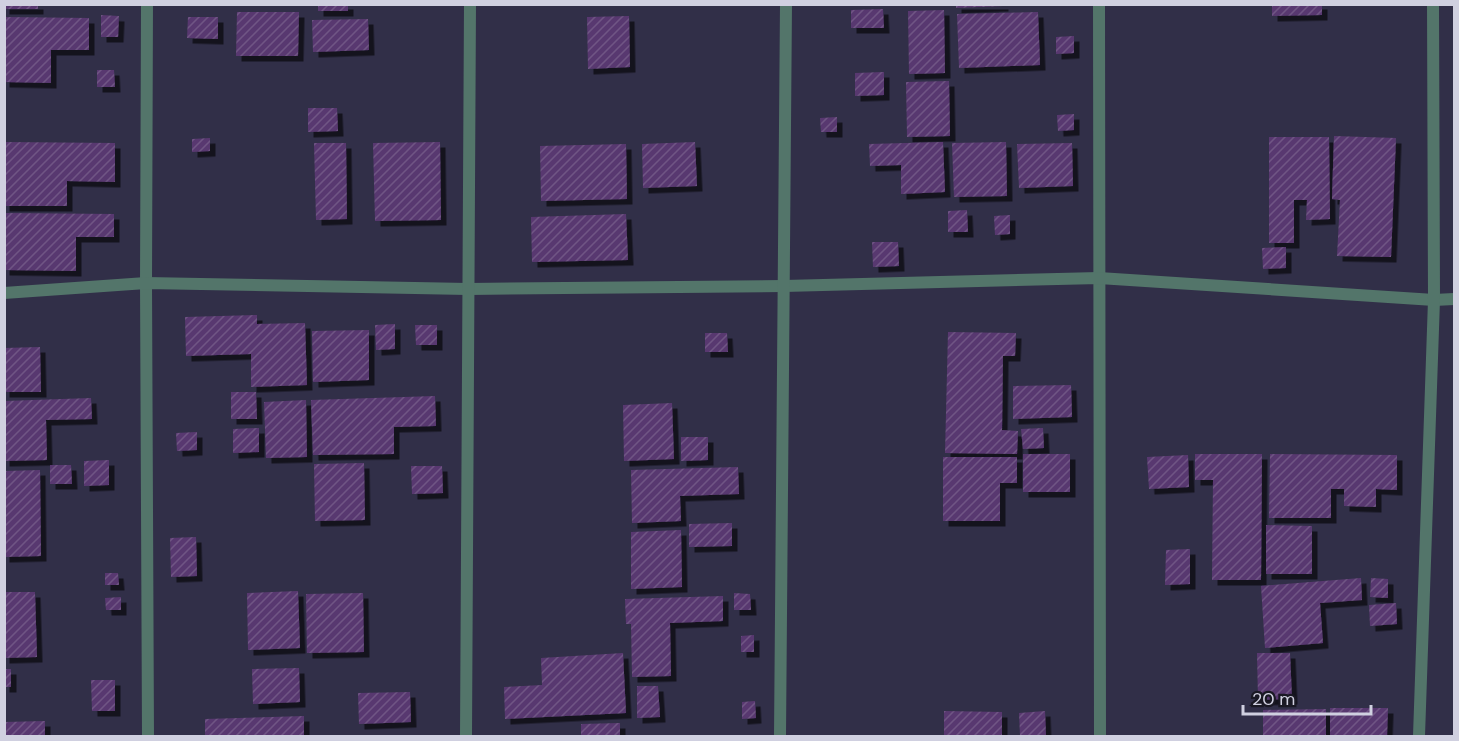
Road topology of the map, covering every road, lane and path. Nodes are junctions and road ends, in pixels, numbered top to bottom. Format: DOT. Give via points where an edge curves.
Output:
graph roads {
  1 [pos="147,4"];
  2 [pos="470,4"];
  3 [pos="786,4"];
  4 [pos="1098,4"];
  5 [pos="1433,4"];
  6 [pos="1099,278"];
  7 [pos="146,283"];
  8 [pos="784,286"];
  9 [pos="468,289"];
  10 [pos="4,293"];
  11 [pos="1455,299"];
  12 [pos="1434,300"];
  13 [pos="148,736"];
  14 [pos="466,736"];
  15 [pos="780,736"];
  16 [pos="1100,736"];
  17 [pos="1419,736"];
  1 -- 7 [label="street"];
  2 -- 9 [label="street"];
  3 -- 8 [label="street"];
  4 -- 6 [label="street"];
  5 -- 12 [label="street"];
  6 -- 8 [label="street"];
  6 -- 12 [label="street"];
  6 -- 16 [label="street"];
  7 -- 9 [label="street"];
  7 -- 10 [label="street"];
  7 -- 13 [label="street"];
  8 -- 9 [label="street"];
  8 -- 15 [label="street"];
  9 -- 14 [label="street"];
  11 -- 12 [label="street"];
  12 -- 17 [label="street"];
}
